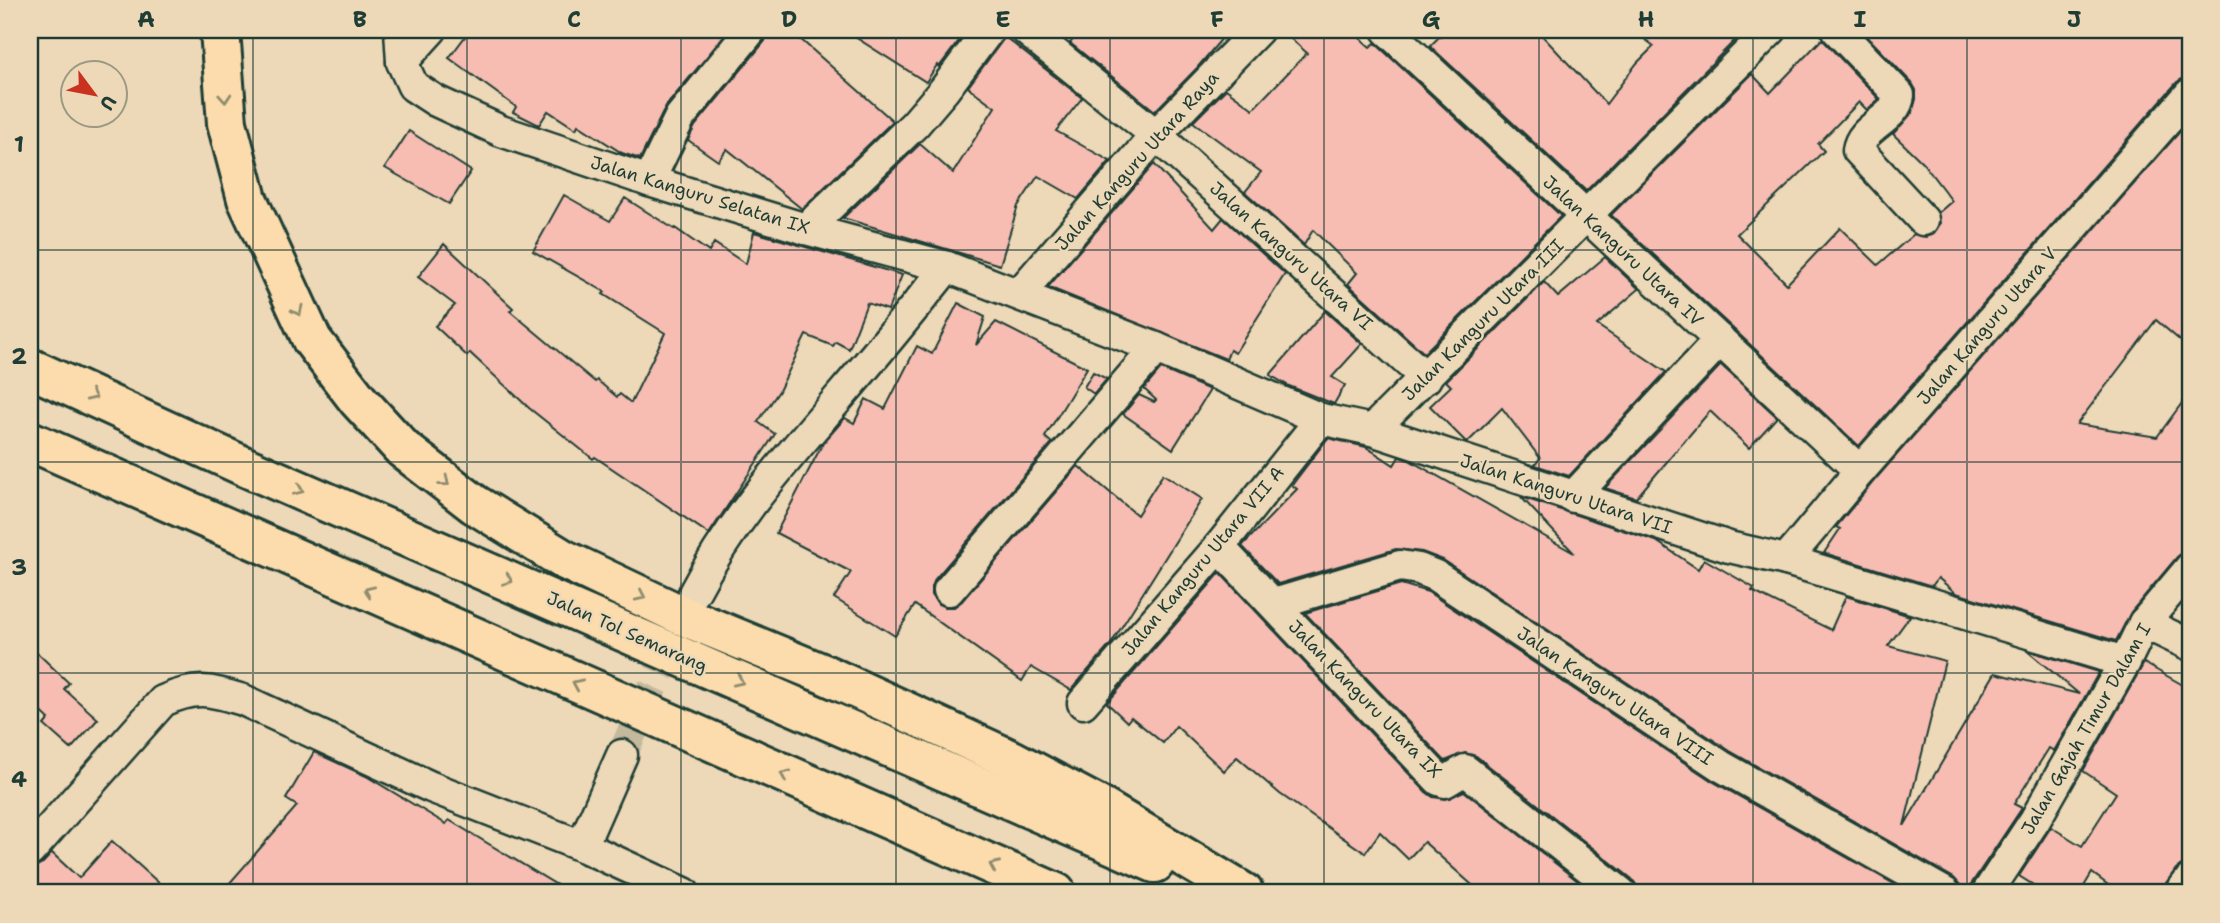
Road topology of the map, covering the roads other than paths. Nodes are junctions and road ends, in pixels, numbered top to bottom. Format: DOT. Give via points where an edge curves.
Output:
graph roads {
  1 [pos="220,30"];
  2 [pos="400,30"];
  3 [pos="431,30"];
  4 [pos="751,30"];
  5 [pos="989,30"];
  6 [pos="1258,30"];
  7 [pos="1387,30"];
  8 [pos="1771,30"];
  9 [pos="1837,30"];
  10 [pos="1043,35"];
  11 [pos="402,62"];
  12 [pos="2190,94"];
  13 [pos="1156,135"];
  14 [pos="649,181"];
  15 [pos="1586,216"];
  16 [pos="1923,220"];
  17 [pos="806,229"];
  18 [pos="947,267"];
  19 [pos="1019,294"];
  20 [pos="1720,340"];
  21 [pos="1156,348"];
  22 [pos="30,368"];
  23 [pos="1426,378"];
  24 [pos="1321,419"];
  25 [pos="1371,430"];
  26 [pos="30,441"];
  27 [pos="1860,471"];
  28 [pos="1573,497"];
  29 [pos="1219,547"];
  30 [pos="1786,559"];
  31 [pos="2190,568"];
  32 [pos="949,590"];
  33 [pos="694,593"];
  34 [pos="1274,604"];
  35 [pos="2144,623"];
  36 [pos="2190,645"];
  37 [pos="2124,663"];
  38 [pos="1083,703"];
  39 [pos="622,755"];
  40 [pos="582,846"];
  41 [pos="30,851"];
  42 [pos="2190,880"];
  43 [pos="684,893"];
  44 [pos="1056,893"];
  45 [pos="1225,893"];
  46 [pos="1244,893"];
  47 [pos="1621,893"];
  48 [pos="1945,893"];
  49 [pos="1987,893"];
  50 [pos="2180,893"];
  1 -- 46 [label="highway, one-way" via="227,122 247,199 312,341 403,449 474,504 563,559 1012,760 1097,804"];
  2 -- 11 [label="street"];
  3 -- 11 [label="street"];
  4 -- 14 [label="street" via="680,117"];
  5 -- 17 [label="street" via="915,124"];
  6 -- 13 [label="street, Jalan Kanguru Utara Raya"];
  7 -- 15 [label="street, Jalan Kanguru Utara IV"];
  8 -- 15 [label="street, Jalan Kanguru Utara III"];
  9 -- 16 [label="street" via="1899,95 1895,108 1861,139 1858,150"];
  10 -- 13 [label="street, Jalan Kanguru Utara VI"];
  11 -- 14 [label="street, Jalan Kanguru Selatan IX" via="413,86 436,100 501,131"];
  12 -- 27 [label="street, Jalan Kanguru Utara V"];
  13 -- 19 [label="street, Jalan Kanguru Utara Raya"];
  13 -- 23 [label="street, Jalan Kanguru Utara VI"];
  14 -- 17 [label="street, Jalan Kanguru Selatan IX"];
  15 -- 20 [label="street, Jalan Kanguru Utara IV"];
  15 -- 23 [label="street, Jalan Kanguru Utara III"];
  17 -- 18 [label="street, Jalan Kanguru Selatan IX"];
  18 -- 19 [label="street, Jalan Kanguru Selatan IX"];
  18 -- 33 [label="street" via="771,477 715,553"];
  19 -- 21 [label="street, Jalan Kanguru Utara VII"];
  20 -- 27 [label="street, Jalan Kanguru Utara IV"];
  20 -- 28 [label="street"];
  21 -- 24 [label="street, Jalan Kanguru Utara VII"];
  21 -- 32 [label="street"];
  22 -- 45 [label="highway, Jalan Tol Semarang, one-way" via="248,468"];
  23 -- 25 [label="street, Jalan Kanguru Utara III"];
  24 -- 25 [label="street, Jalan Kanguru Utara VII"];
  24 -- 29 [label="street, Jalan Kanguru Utara VII A"];
  25 -- 28 [label="street, Jalan Kanguru Utara VII"];
  44 -- 26 [label="highway, one-way"];
  27 -- 30 [label="street, Jalan Kanguru Utara V"];
  28 -- 30 [label="street, Jalan Kanguru Utara VII" via="1729,547"];
  29 -- 34 [label="street, Jalan Kanguru Utara IX"];
  29 -- 38 [label="street, Jalan Kanguru Utara VII A"];
  30 -- 37 [label="street, Jalan Kanguru Utara VII"];
  31 -- 35 [label="street, Jalan Gajah Timur Dalam I"];
  34 -- 47 [label="street, Jalan Kanguru Utara IX" via="1439,780 1445,782 1466,771"];
  34 -- 48 [label="street, Jalan Kanguru Utara VIII" via="1399,566 1436,576 1721,766"];
  35 -- 36 [label="street"];
  35 -- 37 [label="street, Jalan Gajah Timur Dalam I"];
  37 -- 49 [label="street, Jalan Gajah Timur Dalam I" via="2035,820"];
  39 -- 40 [label="street"];
  40 -- 41 [label="street" via="430,787 243,700 211,691 186,691 163,701"];
  40 -- 43 [label="street"];
  42 -- 50 [label="street"];
}
